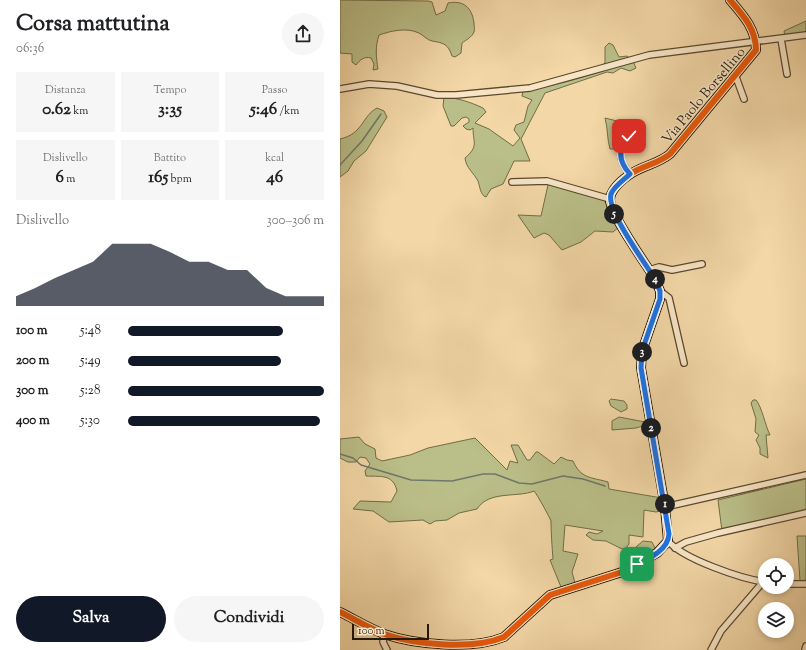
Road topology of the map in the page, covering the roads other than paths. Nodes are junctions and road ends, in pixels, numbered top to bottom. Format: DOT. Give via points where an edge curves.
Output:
graph roads {
  1 [pos="730,0"];
  2 [pos="806,36"];
  3 [pos="781,39"];
  4 [pos="756,42"];
  5 [pos="787,74"];
  6 [pos="736,76"];
  7 [pos="340,89"];
  8 [pos="744,99"];
  9 [pos="629,136"];
  10 [pos="630,174"];
  11 [pos="512,182"];
  12 [pos="610,199"];
  13 [pos="702,264"];
  14 [pos="649,270"];
  15 [pos="660,291"];
  16 [pos="684,363"];
  17 [pos="806,476"];
  18 [pos="666,507"];
  19 [pos="806,513"];
  20 [pos="668,541"];
  21 [pos="675,548"];
  22 [pos="758,580"];
  23 [pos="794,584"];
  24 [pos="806,584"];
  25 [pos="758,589"];
  26 [pos="340,612"];
  27 [pos="384,634"];
  28 [pos="806,646"];
  29 [pos="474,647"];
  30 [pos="387,650"];
  31 [pos="711,650"];
  32 [pos="804,650"];
  1 -- 4 [label="street, Via Paolo Borsellino" via="751,28"];
  2 -- 3 [label="street"];
  3 -- 4 [label="street"];
  3 -- 5 [label="street"];
  4 -- 6 [label="street, Via Paolo Borsellino" via="756,50"];
  4 -- 7 [label="street" via="649,55 530,88 456,95 437,95 397,86 369,84"];
  6 -- 8 [label="street"];
  6 -- 10 [label="street, Via Paolo Borsellino" via="670,154 663,160"];
  9 -- 10 [label="street" via="622,143 620,150 621,161"];
  10 -- 12 [label="street, Via Paolo Borsellino" via="614,189"];
  11 -- 12 [label="street" via="547,181"];
  12 -- 14 [label="street" via="614,213"];
  13 -- 14 [label="street" via="672,270 659,267"];
  14 -- 15 [label="street"];
  15 -- 16 [label="street" via="669,298"];
  15 -- 18 [label="street" via="656,313 642,351 641,368"];
  17 -- 18 [label="street"];
  18 -- 20 [label="street"];
  19 -- 21 [label="street" via="711,535"];
  20 -- 21 [label="street"];
  20 -- 29 [label="street" via="657,554 622,572 550,595 504,637"];
  21 -- 22 [label="street" via="717,568"];
  23 -- 24 [label="street"];
  25 -- 31 [label="street" via="721,631"];
  26 -- 27 [label="street"];
  27 -- 29 [label="street"];
  27 -- 30 [label="street" via="383,642"];
  28 -- 32 [label="street"];
}
